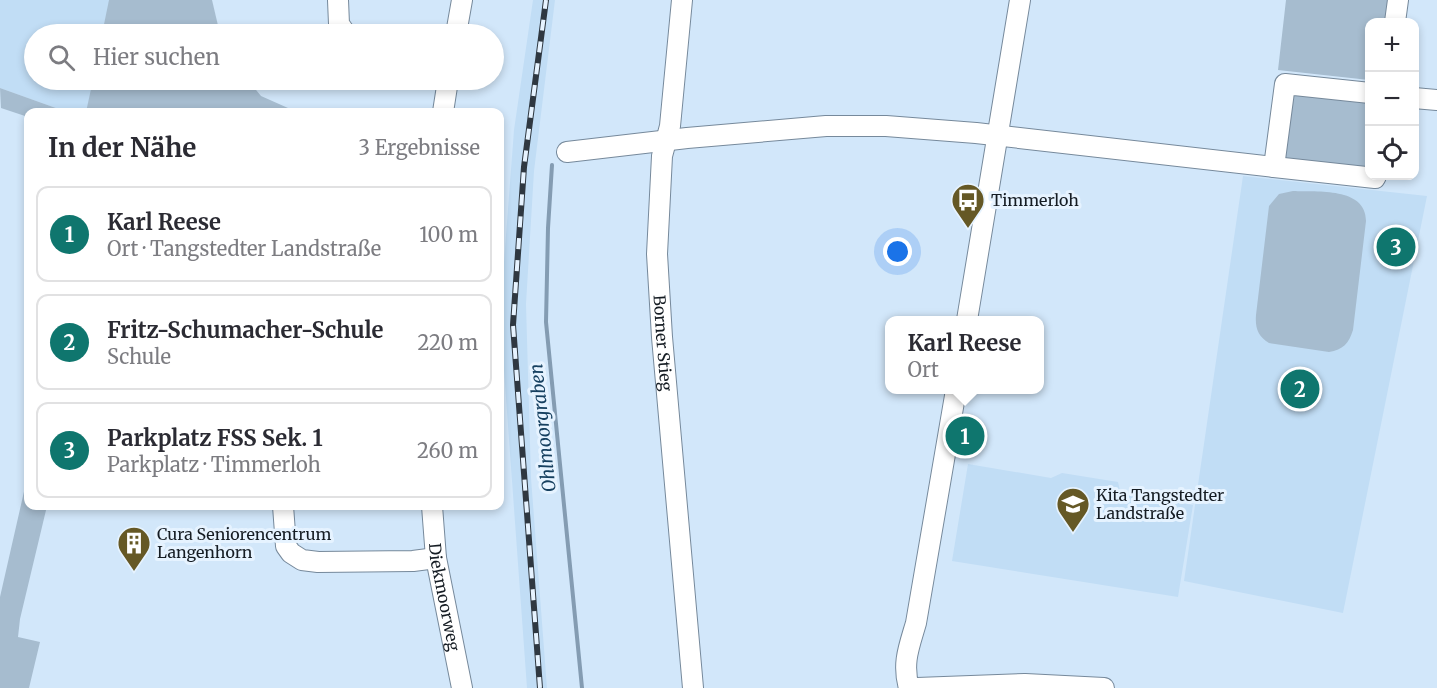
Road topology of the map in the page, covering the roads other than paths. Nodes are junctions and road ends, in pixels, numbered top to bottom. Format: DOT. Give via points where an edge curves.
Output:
graph roads {
  1 [pos="338,0"];
  2 [pos="462,0"];
  3 [pos="682,0"];
  4 [pos="1020,0"];
  5 [pos="1398,0"];
  6 [pos="1396,18"];
  7 [pos="339,24"];
  8 [pos="458,24"];
  9 [pos="446,90"];
  10 [pos="1365,92"];
  11 [pos="1419,98"];
  12 [pos="1437,100"];
  13 [pos="444,108"];
  14 [pos="997,135"];
  15 [pos="666,140"];
  16 [pos="567,152"];
  17 [pos="1274,166"];
  18 [pos="1365,177"];
  19 [pos="968,316"];
  20 [pos="955,394"];
  21 [pos="283,510"];
  22 [pos="432,510"];
  23 [pos="436,558"];
  24 [pos="462,688"];
  25 [pos="693,688"];
  26 [pos="909,688"];
  27 [pos="917,688"];
  28 [pos="1104,688"];
  1 -- 7 [label="street"];
  2 -- 8 [label="street"];
  3 -- 15 [label="street, Borner Stieg"];
  4 -- 14 [label="street"];
  5 -- 6 [label="street"];
  9 -- 13 [label="street"];
  10 -- 17 [label="street" via="1285,84"];
  11 -- 12 [label="street"];
  14 -- 15 [label="street" via="921,127 842,126"];
  14 -- 17 [label="street"];
  14 -- 19 [label="street"];
  15 -- 16 [label="street"];
  15 -- 25 [label="street, Borner Stieg" via="657,254"];
  17 -- 18 [label="street"];
  20 -- 26 [label="street" via="916,623 918,672"];
  21 -- 23 [label="street" via="286,546 302,560"];
  22 -- 23 [label="street, Diekmoorweg"];
  23 -- 24 [label="street, Diekmoorweg"];
  27 -- 28 [label="street" via="1025,684"];
}
